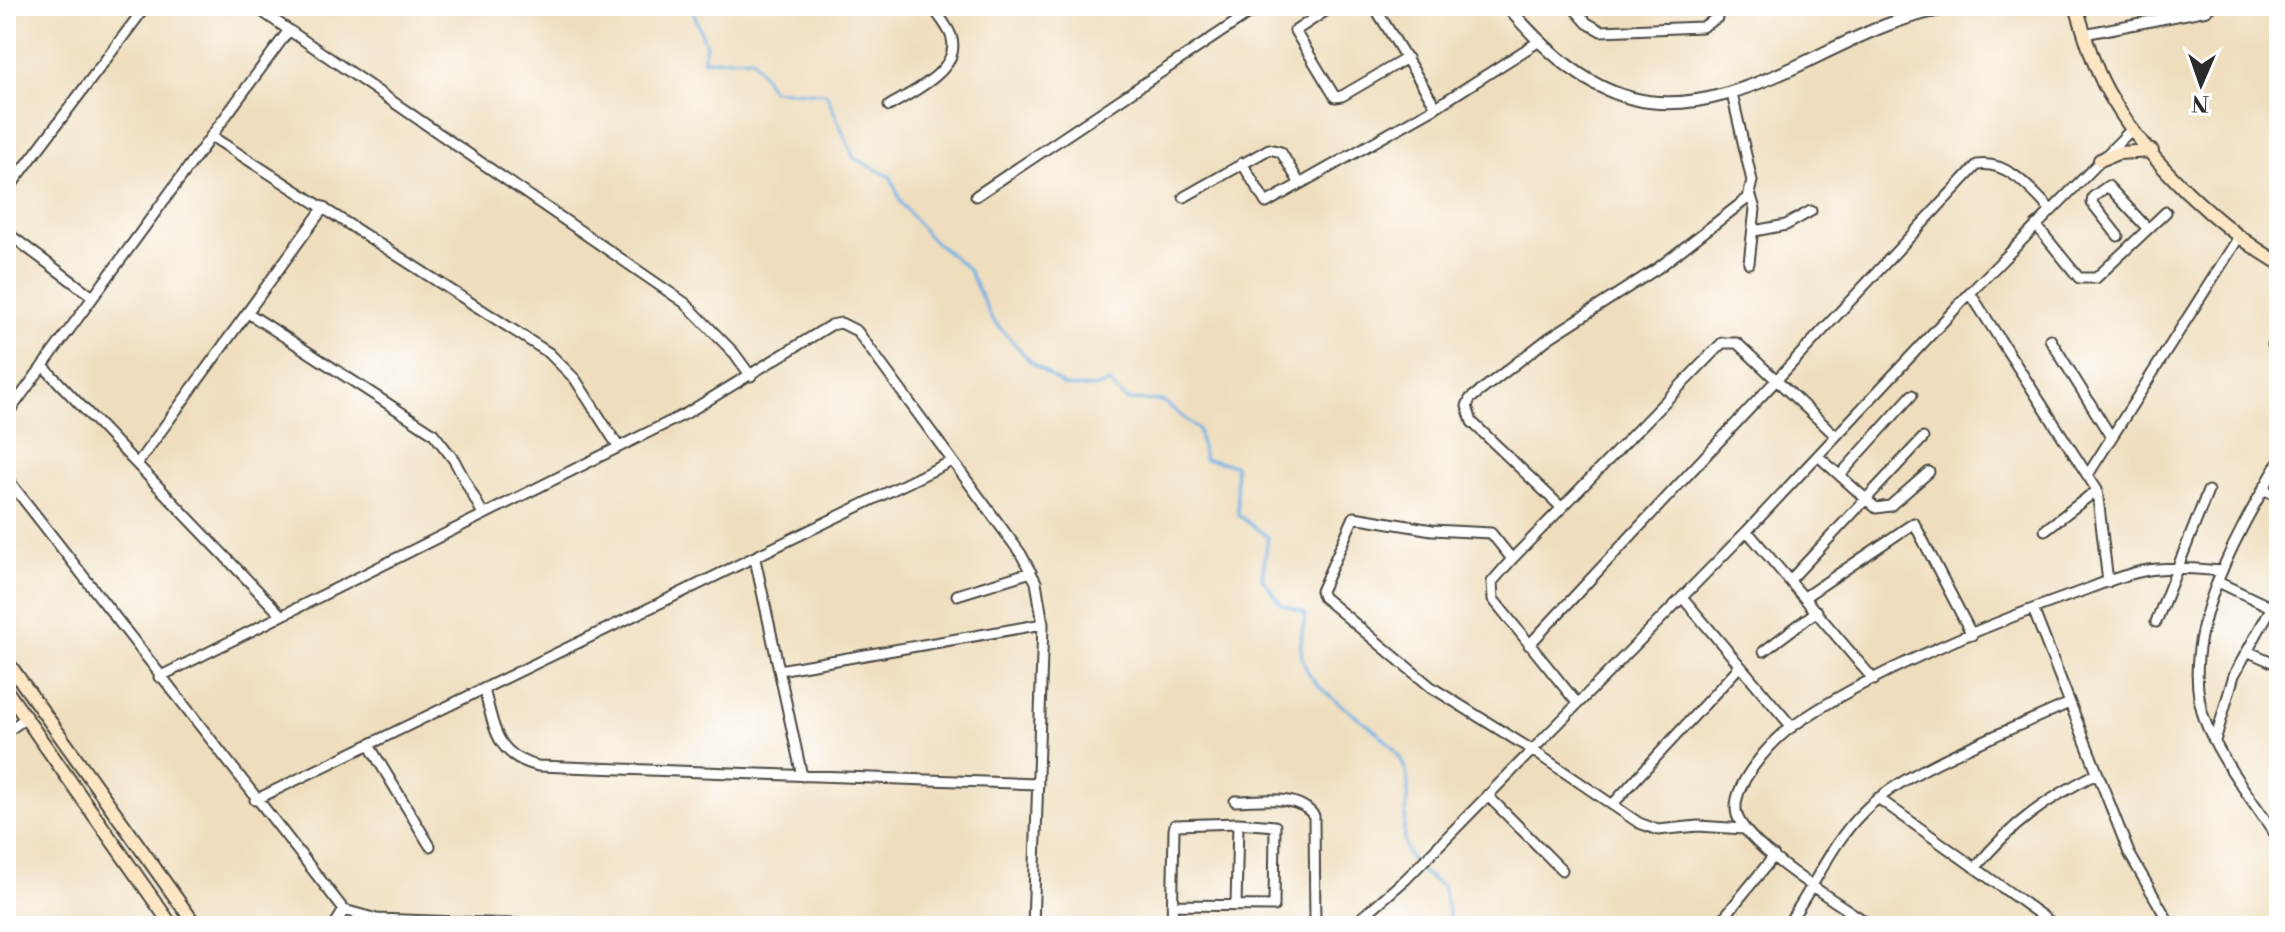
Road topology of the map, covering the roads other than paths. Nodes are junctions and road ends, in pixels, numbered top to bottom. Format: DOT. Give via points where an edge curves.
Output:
graph roads {
  1 [pos="146,6"];
  2 [pos="254,6"];
  3 [pos="932,6"];
  4 [pos="1260,6"];
  5 [pos="1333,6"];
  6 [pos="1374,6"];
  7 [pos="1507,6"];
  8 [pos="1572,6"];
  9 [pos="1716,6"];
  10 [pos="1965,6"];
  11 [pos="2076,6"];
  12 [pos="2212,6"];
  13 [pos="289,30"];
  14 [pos="2084,34"];
  15 [pos="1538,42"];
  16 [pos="1407,58"];
  17 [pos="1732,94"];
  18 [pos="889,106"];
  19 [pos="1436,107"];
  20 [pos="2132,129"];
  21 [pos="211,136"];
  22 [pos="2152,151"];
  23 [pos="2100,160"];
  24 [pos="1242,163"];
  25 [pos="1300,184"];
  26 [pos="6,192"];
  27 [pos="1750,193"];
  28 [pos="976,196"];
  29 [pos="1184,197"];
  30 [pos="324,207"];
  31 [pos="2051,210"];
  32 [pos="1811,211"];
  33 [pos="2166,212"];
  34 [pos="2036,225"];
  35 [pos="2148,229"];
  36 [pos="1754,231"];
  37 [pos="6,232"];
  38 [pos="2118,236"];
  39 [pos="2239,237"];
  40 [pos="1749,263"];
  41 [pos="2279,263"];
  42 [pos="1970,293"];
  43 [pos="93,297"];
  44 [pos="248,313"];
  45 [pos="2050,339"];
  46 [pos="43,366"];
  47 [pos="751,376"];
  48 [pos="1778,381"];
  49 [pos="1912,395"];
  50 [pos="6,416"];
  51 [pos="1836,436"];
  52 [pos="2111,437"];
  53 [pos="1923,438"];
  54 [pos="618,446"];
  55 [pos="1818,456"];
  56 [pos="952,461"];
  57 [pos="2279,462"];
  58 [pos="137,464"];
  59 [pos="1929,472"];
  60 [pos="2089,473"];
  61 [pos="1840,475"];
  62 [pos="6,477"];
  63 [pos="2263,489"];
  64 [pos="2097,490"];
  65 [pos="2208,491"];
  66 [pos="2279,497"];
  67 [pos="1866,499"];
  68 [pos="1561,507"];
  69 [pos="483,514"];
  70 [pos="2045,530"];
  71 [pos="1747,531"];
  72 [pos="755,559"];
  73 [pos="1512,559"];
  74 [pos="2175,568"];
  75 [pos="2222,571"];
  76 [pos="1031,572"];
  77 [pos="1791,579"];
  78 [pos="2108,582"];
  79 [pos="2218,582"];
  80 [pos="2279,594"];
  81 [pos="957,595"];
  82 [pos="1806,596"];
  83 [pos="1682,597"];
  84 [pos="2033,609"];
  85 [pos="2276,610"];
  86 [pos="1817,611"];
  87 [pos="280,614"];
  88 [pos="2156,622"];
  89 [pos="1043,624"];
  90 [pos="1972,635"];
  91 [pos="1529,645"];
  92 [pos="1764,651"];
  93 [pos="2249,652"];
  94 [pos="6,660"];
  95 [pos="2279,665"];
  96 [pos="1740,666"];
  97 [pos="779,670"];
  98 [pos="159,677"];
  99 [pos="1874,680"];
  100 [pos="6,690"];
  101 [pos="484,690"];
  102 [pos="1577,703"];
  103 [pos="2069,703"];
  104 [pos="26,718"];
  105 [pos="1792,727"];
  106 [pos="6,732"];
  107 [pos="2215,741"];
  108 [pos="369,745"];
  109 [pos="1532,750"];
  110 [pos="2096,774"];
  111 [pos="802,776"];
  112 [pos="1038,784"];
  113 [pos="1487,795"];
  114 [pos="1878,798"];
  115 [pos="255,800"];
  116 [pos="1235,801"];
  117 [pos="1612,805"];
  118 [pos="1238,823"];
  119 [pos="1744,829"];
  120 [pos="2279,840"];
  121 [pos="430,846"];
  122 [pos="1774,856"];
  123 [pos="1977,866"];
  124 [pos="1562,870"];
  125 [pos="1814,886"];
  126 [pos="1172,905"];
  127 [pos="1236,906"];
  128 [pos="344,910"];
  129 [pos="355,915"];
  130 [pos="172,926"];
  131 [pos="196,926"];
  132 [pos="334,926"];
  133 [pos="349,926"];
  134 [pos="568,926"];
  135 [pos="1033,926"];
  136 [pos="1172,926"];
  137 [pos="1315,926"];
  138 [pos="1352,926"];
  139 [pos="1717,926"];
  140 [pos="1790,926"];
  141 [pos="1872,926"];
  142 [pos="2056,926"];
  143 [pos="2171,926"];
  1 -- 26 [label="street"];
  2 -- 13 [label="street"];
  3 -- 18 [label="street" via="952,39 953,54 937,75"];
  4 -- 28 [label="street"];
  5 -- 16 [label="street" via="1295,31 1335,97"];
  6 -- 16 [label="street"];
  7 -- 15 [label="street"];
  8 -- 9 [label="street" via="1601,31 1702,27 1717,18"];
  10 -- 17 [label="street" via="1908,16"];
  11 -- 14 [label="main road"];
  12 -- 14 [label="street"];
  13 -- 21 [label="street"];
  13 -- 47 [label="street" via="685,303"];
  14 -- 20 [label="main road" via="2098,73"];
  15 -- 17 [label="street" via="1576,74 1617,96 1664,104"];
  15 -- 19 [label="street"];
  16 -- 19 [label="street"];
  17 -- 27 [label="street" via="1752,181"];
  19 -- 25 [label="street"];
  20 -- 22 [label="main road"];
  20 -- 23 [label="street"];
  21 -- 30 [label="street"];
  21 -- 43 [label="street"];
  22 -- 23 [label="main road"];
  22 -- 39 [label="main road"];
  23 -- 31 [label="street"];
  24 -- 25 [label="street" via="1276,148"];
  24 -- 25 [label="street" via="1266,203"];
  24 -- 29 [label="street"];
  27 -- 36 [label="street"];
  27 -- 68 [label="street" via="1658,268 1549,338 1470,399 1472,422"];
  30 -- 44 [label="street"];
  30 -- 54 [label="street" via="549,353 575,379"];
  31 -- 34 [label="street"];
  31 -- 48 [label="street" via="2004,168 1977,165"];
  32 -- 36 [label="street" via="1786,225"];
  33 -- 35 [label="street"];
  34 -- 35 [label="street" via="2079,278 2088,279 2096,278"];
  34 -- 42 [label="street"];
  35 -- 38 [label="street" via="2108,186 2092,203"];
  36 -- 40 [label="street"];
  37 -- 43 [label="street"];
  39 -- 41 [label="main road"];
  39 -- 52 [label="street"];
  42 -- 51 [label="street"];
  42 -- 60 [label="street"];
  43 -- 46 [label="street"];
  44 -- 58 [label="street"];
  44 -- 69 [label="street" via="433,433"];
  45 -- 52 [label="street"];
  46 -- 50 [label="street"];
  46 -- 58 [label="street"];
  47 -- 54 [label="street"];
  47 -- 56 [label="street" via="831,325 850,326"];
  48 -- 51 [label="street"];
  48 -- 68 [label="street" via="1737,343 1722,343"];
  48 -- 91 [label="street"];
  49 -- 61 [label="street"];
  51 -- 55 [label="street"];
  52 -- 60 [label="street"];
  53 -- 67 [label="street"];
  54 -- 69 [label="street"];
  55 -- 61 [label="street"];
  55 -- 71 [label="street"];
  56 -- 72 [label="street"];
  56 -- 76 [label="street"];
  57 -- 63 [label="street"];
  58 -- 87 [label="street"];
  59 -- 67 [label="street" via="1884,509"];
  60 -- 64 [label="street"];
  61 -- 67 [label="street"];
  62 -- 98 [label="street"];
  63 -- 66 [label="street"];
  63 -- 75 [label="street"];
  64 -- 70 [label="street"];
  64 -- 78 [label="street"];
  65 -- 74 [label="street"];
  67 -- 77 [label="street"];
  68 -- 73 [label="street"];
  69 -- 87 [label="street"];
  71 -- 77 [label="street"];
  71 -- 83 [label="street"];
  72 -- 97 [label="street"];
  72 -- 101 [label="street"];
  73 -- 91 [label="street" via="1492,582 1491,591"];
  73 -- 109 [label="street" via="1483,531 1432,530 1354,517 1321,591 1406,668"];
  74 -- 75 [label="street"];
  74 -- 78 [label="street" via="2145,570"];
  74 -- 88 [label="street"];
  75 -- 79 [label="street"];
  76 -- 81 [label="street"];
  76 -- 89 [label="street"];
  77 -- 82 [label="street"];
  78 -- 84 [label="street"];
  79 -- 85 [label="street"];
  79 -- 107 [label="street" via="2197,661 2201,708"];
  80 -- 85 [label="street"];
  82 -- 86 [label="street"];
  82 -- 90 [label="street" via="1914,523"];
  83 -- 96 [label="street"];
  83 -- 102 [label="street"];
  84 -- 90 [label="street"];
  84 -- 103 [label="street"];
  85 -- 93 [label="street"];
  86 -- 92 [label="street"];
  86 -- 99 [label="street"];
  87 -- 98 [label="street"];
  89 -- 97 [label="street"];
  89 -- 112 [label="street"];
  90 -- 99 [label="street"];
  91 -- 102 [label="street"];
  93 -- 95 [label="street"];
  93 -- 107 [label="street" via="2234,675"];
  94 -- 131 [label="main road"];
  96 -- 105 [label="street"];
  96 -- 117 [label="street"];
  97 -- 111 [label="street"];
  98 -- 115 [label="street"];
  99 -- 105 [label="street"];
  100 -- 104 [label="main road"];
  101 -- 108 [label="street"];
  101 -- 111 [label="street" via="499,740 518,761 558,768"];
  102 -- 109 [label="street"];
  103 -- 110 [label="street"];
  103 -- 114 [label="street" via="1904,780"];
  104 -- 106 [label="street"];
  104 -- 130 [label="main road"];
  105 -- 119 [label="street" via="1743,784 1736,806"];
  107 -- 120 [label="street"];
  108 -- 115 [label="street"];
  108 -- 121 [label="street"];
  109 -- 113 [label="street"];
  109 -- 117 [label="street"];
  110 -- 123 [label="street" via="2023,817"];
  110 -- 143 [label="street" via="2129,853"];
  111 -- 112 [label="street"];
  112 -- 135 [label="street"];
  113 -- 124 [label="street"];
  113 -- 138 [label="street"];
  114 -- 123 [label="street"];
  114 -- 125 [label="street" via="1852,823"];
  115 -- 128 [label="street"];
  116 -- 137 [label="street" via="1295,802 1314,816"];
  117 -- 119 [label="street" via="1658,830"];
  118 -- 126 [label="street" via="1175,825"];
  118 -- 127 [label="street"];
  118 -- 127 [label="street" via="1275,826 1276,903"];
  119 -- 122 [label="street"];
  122 -- 125 [label="street"];
  122 -- 139 [label="street"];
  123 -- 142 [label="street"];
  125 -- 140 [label="street"];
  125 -- 141 [label="street"];
  126 -- 127 [label="street"];
  126 -- 136 [label="street"];
  128 -- 129 [label="street"];
  128 -- 132 [label="street"];
  129 -- 133 [label="street"];
  129 -- 134 [label="street"];
}
